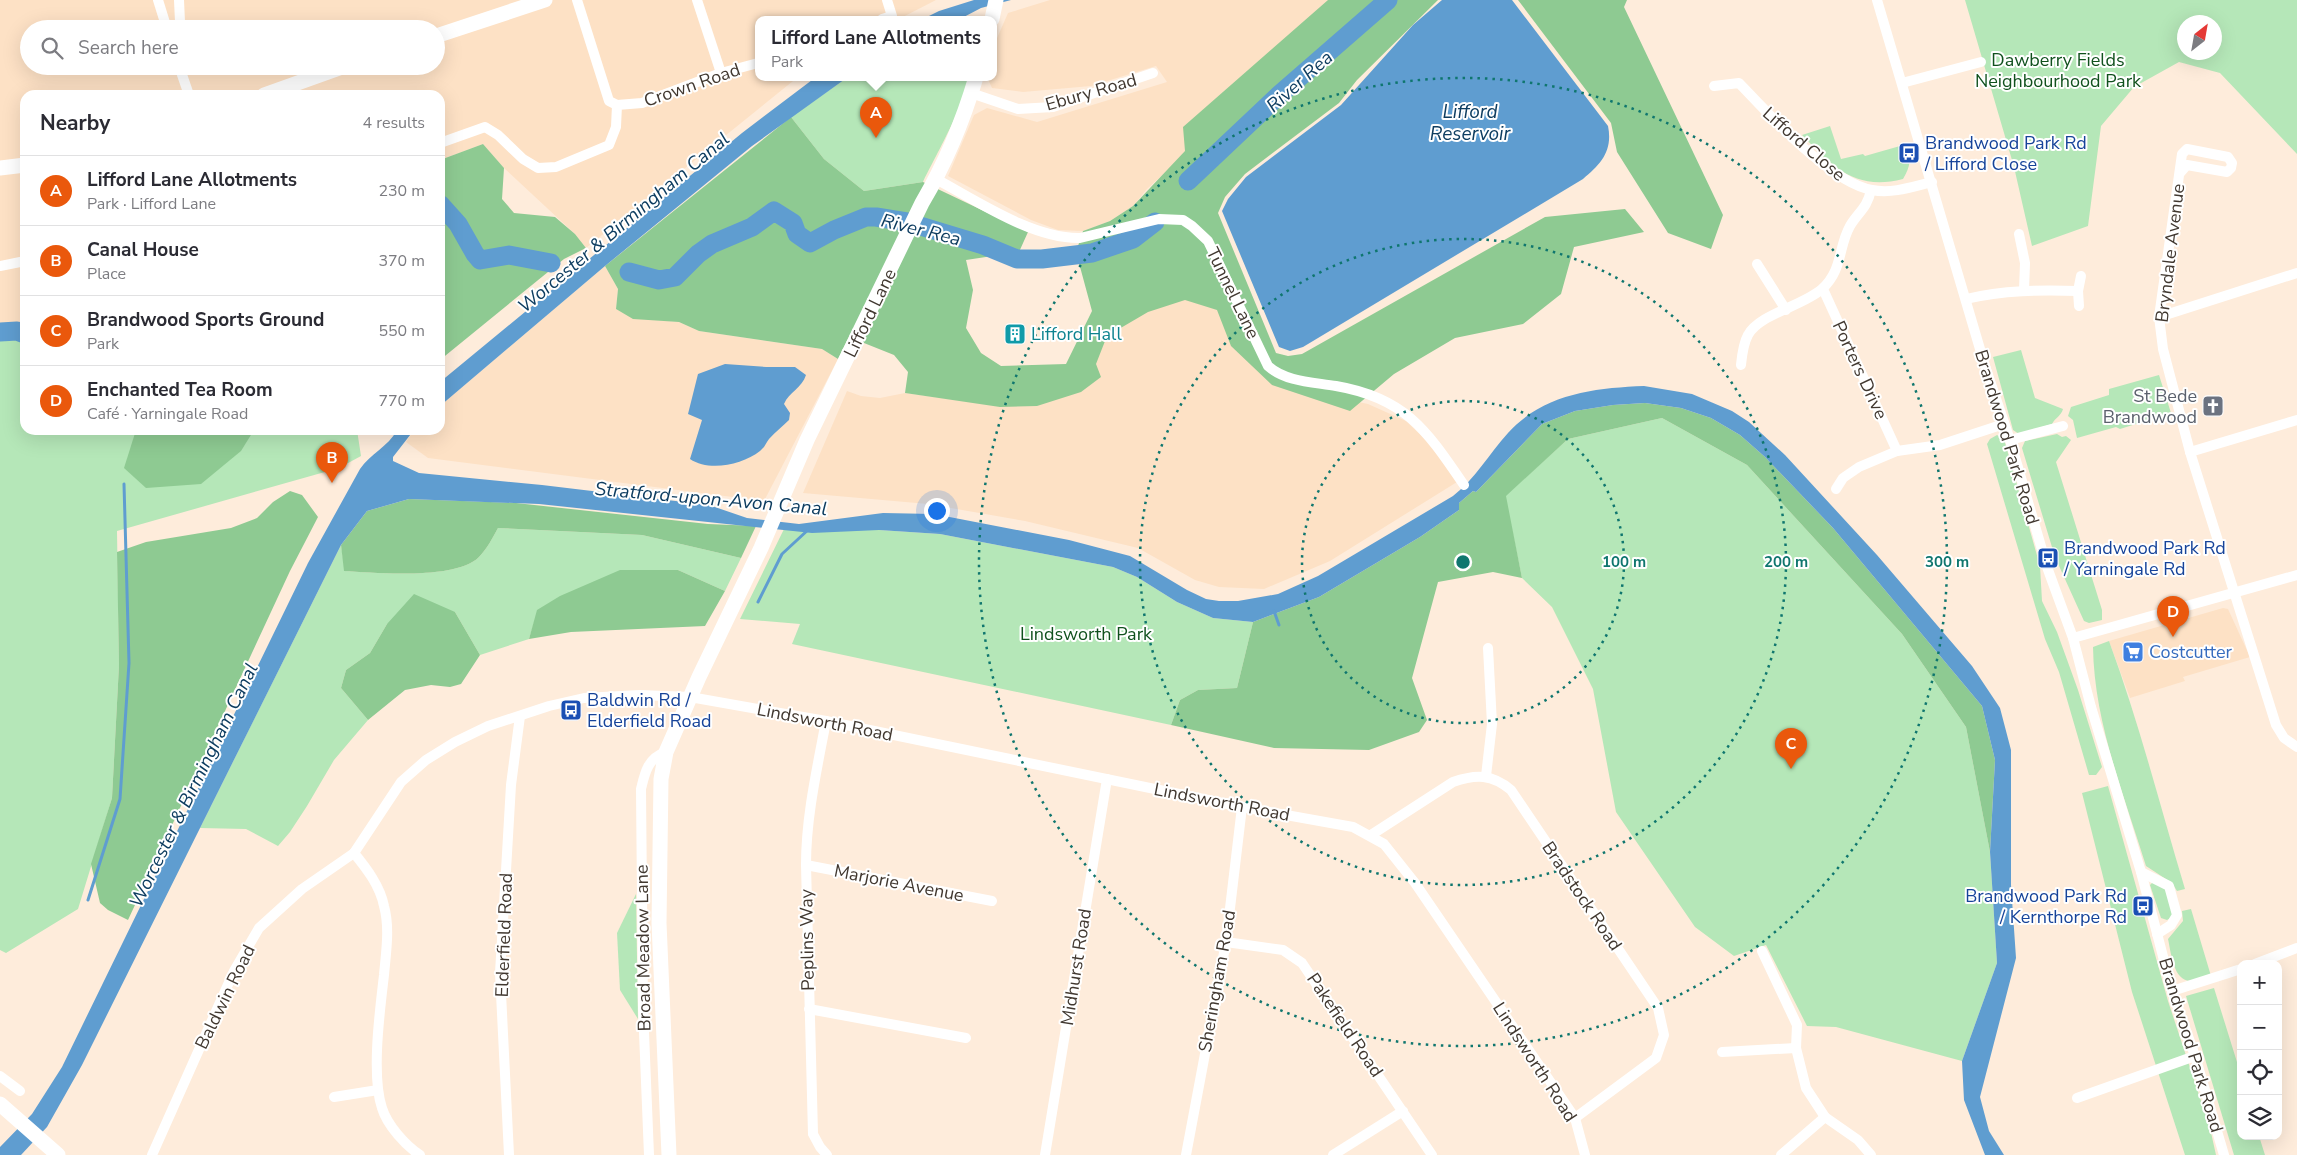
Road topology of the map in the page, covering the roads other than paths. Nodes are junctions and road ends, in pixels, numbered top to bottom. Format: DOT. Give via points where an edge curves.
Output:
graph roads {
  1 [pos="158,0"];
  2 [pos="179,0"];
  3 [pos="545,0"];
  4 [pos="577,0"];
  5 [pos="697,0"];
  6 [pos="886,0"];
  7 [pos="1877,0"];
  8 [pos="516,5"];
  9 [pos="887,16"];
  10 [pos="164,20"];
  11 [pos="180,20"];
  12 [pos="445,33"];
  13 [pos="1981,62"];
  14 [pos="755,64"];
  15 [pos="721,73"];
  16 [pos="1153,73"];
  17 [pos="182,75"];
  18 [pos="321,75"];
  19 [pos="975,81"];
  20 [pos="1902,83"];
  21 [pos="1714,86"];
  22 [pos="187,90"];
  23 [pos="278,90"];
  24 [pos="971,93"];
  25 [pos="617,105"];
  26 [pos="445,141"];
  27 [pos="20,166"];
  28 [pos="0,168"];
  29 [pos="2180,173"];
  30 [pos="936,179"];
  31 [pos="1932,182"];
  32 [pos="1871,190"];
  33 [pos="2019,234"];
  34 [pos="20,262"];
  35 [pos="1757,264"];
  36 [pos="0,266"];
  37 [pos="2297,273"];
  38 [pos="2081,276"];
  39 [pos="1823,289"];
  40 [pos="2024,290"];
  41 [pos="2078,291"];
  42 [pos="1966,299"];
  43 [pos="2079,306"];
  44 [pos="1786,310"];
  45 [pos="2159,317"];
  46 [pos="1741,365"];
  47 [pos="2297,420"];
  48 [pos="2004,424"];
  49 [pos="2063,426"];
  50 [pos="2010,440"];
  51 [pos="1897,451"];
  52 [pos="2190,452"];
  53 [pos="1464,485"];
  54 [pos="1836,489"];
  55 [pos="761,548"];
  56 [pos="2297,575"];
  57 [pos="2235,594"];
  58 [pos="2073,638"];
  59 [pos="1488,648"];
  60 [pos="690,697"];
  61 [pos="520,716"];
  62 [pos="826,722"];
  63 [pos="2297,747"];
  64 [pos="666,752"];
  65 [pos="1486,776"];
  66 [pos="1108,779"];
  67 [pos="1242,807"];
  68 [pos="1371,835"];
  69 [pos="354,854"];
  70 [pos="806,865"];
  71 [pos="2141,872"];
  72 [pos="992,901"];
  73 [pos="2157,934"];
  74 [pos="1226,942"];
  75 [pos="2297,948"];
  76 [pos="1762,951"];
  77 [pos="2266,960"];
  78 [pos="2237,970"];
  79 [pos="2172,991"];
  80 [pos="809,1009"];
  81 [pos="966,1038"];
  82 [pos="1796,1048"];
  83 [pos="1722,1052"];
  84 [pos="2195,1056"];
  85 [pos="0,1076"];
  86 [pos="378,1090"];
  87 [pos="20,1091"];
  88 [pos="334,1097"];
  89 [pos="2077,1098"];
  90 [pos="0,1104"];
  91 [pos="1403,1111"];
  92 [pos="1825,1117"];
  93 [pos="1575,1118"];
  94 [pos="58,1155"];
  95 [pos="152,1155"];
  96 [pos="420,1155"];
  97 [pos="509,1155"];
  98 [pos="649,1155"];
  99 [pos="669,1155"];
  100 [pos="827,1155"];
  101 [pos="1045,1155"];
  102 [pos="1186,1155"];
  103 [pos="1333,1155"];
  104 [pos="1432,1155"];
  105 [pos="1585,1155"];
  106 [pos="1781,1155"];
  107 [pos="1871,1155"];
  108 [pos="2224,1155"];
  1 -- 10 [label="street"];
  2 -- 11 [label="street"];
  3 -- 8 [label="street"];
  4 -- 25 [label="street" via="609,101"];
  5 -- 15 [label="street"];
  6 -- 9 [label="street"];
  7 -- 20 [label="street, Brandwood Park Road"];
  8 -- 12 [label="street"];
  13 -- 20 [label="street"];
  14 -- 15 [label="street, Crown Road"];
  15 -- 25 [label="street, Crown Road" via="642,103"];
  16 -- 24 [label="street, Ebury Road" via="1053,107 1018,108"];
  17 -- 22 [label="street"];
  18 -- 23 [label="street"];
  19 -- 24 [label="street, Lifford Lane"];
  20 -- 31 [label="street, Brandwood Park Road"];
  21 -- 32 [label="street, Lifford Close" via="1739,83 1833,173"];
  24 -- 30 [label="street, Lifford Lane"];
  25 -- 26 [label="street" via="616,127 609,145 556,166 538,168 485,127"];
  27 -- 28 [label="street"];
  29 -- 29 [label="street, Bryndale Avenue" via="2187,165 2226,172 2232,163 2228,157 2187,149 2182,154"];
  29 -- 45 [label="street, Bryndale Avenue"];
  30 -- 53 [label="street, Tunnel Lane" via="1031,229 1067,238 1080,238 1159,219 1183,220 1208,241 1268,366 1287,378 1343,387 1378,397 1408,415 1432,438"];
  30 -- 55 [label="street, Lifford Lane" via="807,440"];
  31 -- 32 [label="street, Lifford Close" via="1891,192"];
  31 -- 42 [label="street, Brandwood Park Road"];
  32 -- 39 [label="street" via="1868,204 1850,226 1837,271"];
  33 -- 40 [label="street" via="2025,264"];
  34 -- 36 [label="street"];
  35 -- 44 [label="street"];
  37 -- 45 [label="street"];
  38 -- 41 [label="street"];
  39 -- 44 [label="street"];
  39 -- 51 [label="street, Porters Drive"];
  40 -- 41 [label="street"];
  40 -- 42 [label="street"];
  41 -- 43 [label="street"];
  42 -- 48 [label="street, Brandwood Park Road"];
  44 -- 46 [label="street" via="1759,323 1748,334"];
  45 -- 52 [label="street, Bryndale Avenue" via="2163,350"];
  47 -- 52 [label="street"];
  48 -- 50 [label="street, Brandwood Park Road"];
  48 -- 51 [label="street" via="1940,446"];
  49 -- 50 [label="street"];
  50 -- 58 [label="street, Brandwood Park Road" via="2047,567"];
  51 -- 54 [label="street" via="1859,468 1843,478"];
  52 -- 57 [label="street, Bryndale Avenue"];
  55 -- 60 [label="street, Broad Meadow Lane"];
  56 -- 57 [label="street"];
  57 -- 58 [label="street"];
  57 -- 63 [label="street, Bryndale Avenue" via="2276,725 2284,738"];
  58 -- 71 [label="street, Brandwood Park Road"];
  59 -- 65 [label="street" via="1492,724"];
  60 -- 61 [label="street, Baldwin Road" via="584,698"];
  60 -- 62 [label="street, Lindsworth Road"];
  60 -- 64 [label="street, Broad Meadow Lane"];
  61 -- 69 [label="street, Baldwin Road" via="488,726 426,760 401,782"];
  61 -- 97 [label="street, Elderfield Road" via="511,785 500,973"];
  62 -- 66 [label="street, Lindsworth Road"];
  62 -- 70 [label="street, Peplins Way" via="809,824"];
  64 -- 98 [label="street, Broad Meadow Lane" via="655,756 646,769 641,789 643,1008"];
  64 -- 99 [label="street, Broad Meadow Lane" via="661,779 659,923"];
  65 -- 68 [label="street" via="1454,782"];
  65 -- 93 [label="street, Bradstock Road" via="1501,781 1511,790 1658,1008 1662,1021 1664,1034 1656,1058"];
  66 -- 67 [label="street, Lindsworth Road"];
  66 -- 101 [label="street, Midhurst Road"];
  67 -- 68 [label="street, Lindsworth Road" via="1353,827"];
  67 -- 74 [label="street, Sheringham Road"];
  68 -- 93 [label="street, Lindsworth Road" via="1384,844 1415,883"];
  69 -- 86 [label="street" via="370,871 384,906 387,942 378,1024"];
  69 -- 95 [label="street, Baldwin Road" via="302,889 259,928 234,971"];
  70 -- 72 [label="street, Marjorie Avenue"];
  70 -- 80 [label="street, Peplins Way"];
  71 -- 73 [label="street, Brandwood Park Road"];
  71 -- 73 [label="street, Brandwood Park Road" via="2169,886 2178,915 2171,925"];
  73 -- 79 [label="street, Brandwood Park Road"];
  74 -- 91 [label="street, Pakefield Road" via="1282,950 1302,963"];
  74 -- 102 [label="street, Sheringham Road"];
  75 -- 77 [label="street"];
  76 -- 82 [label="street" via="1797,1025"];
  78 -- 79 [label="street"];
  79 -- 84 [label="street, Brandwood Park Road"];
  80 -- 81 [label="street"];
  80 -- 100 [label="street, Peplins Way" via="813,1134"];
  82 -- 83 [label="street"];
  82 -- 92 [label="street" via="1806,1088"];
  84 -- 89 [label="street"];
  84 -- 108 [label="street, Brandwood Park Road"];
  85 -- 87 [label="street"];
  86 -- 88 [label="street"];
  86 -- 96 [label="street" via="382,1110 412,1150"];
  90 -- 94 [label="street"];
  91 -- 103 [label="street"];
  91 -- 104 [label="street, Pakefield Road"];
  92 -- 106 [label="street"];
  92 -- 107 [label="street" via="1858,1140"];
  93 -- 105 [label="street, Lindsworth Road"];
}
